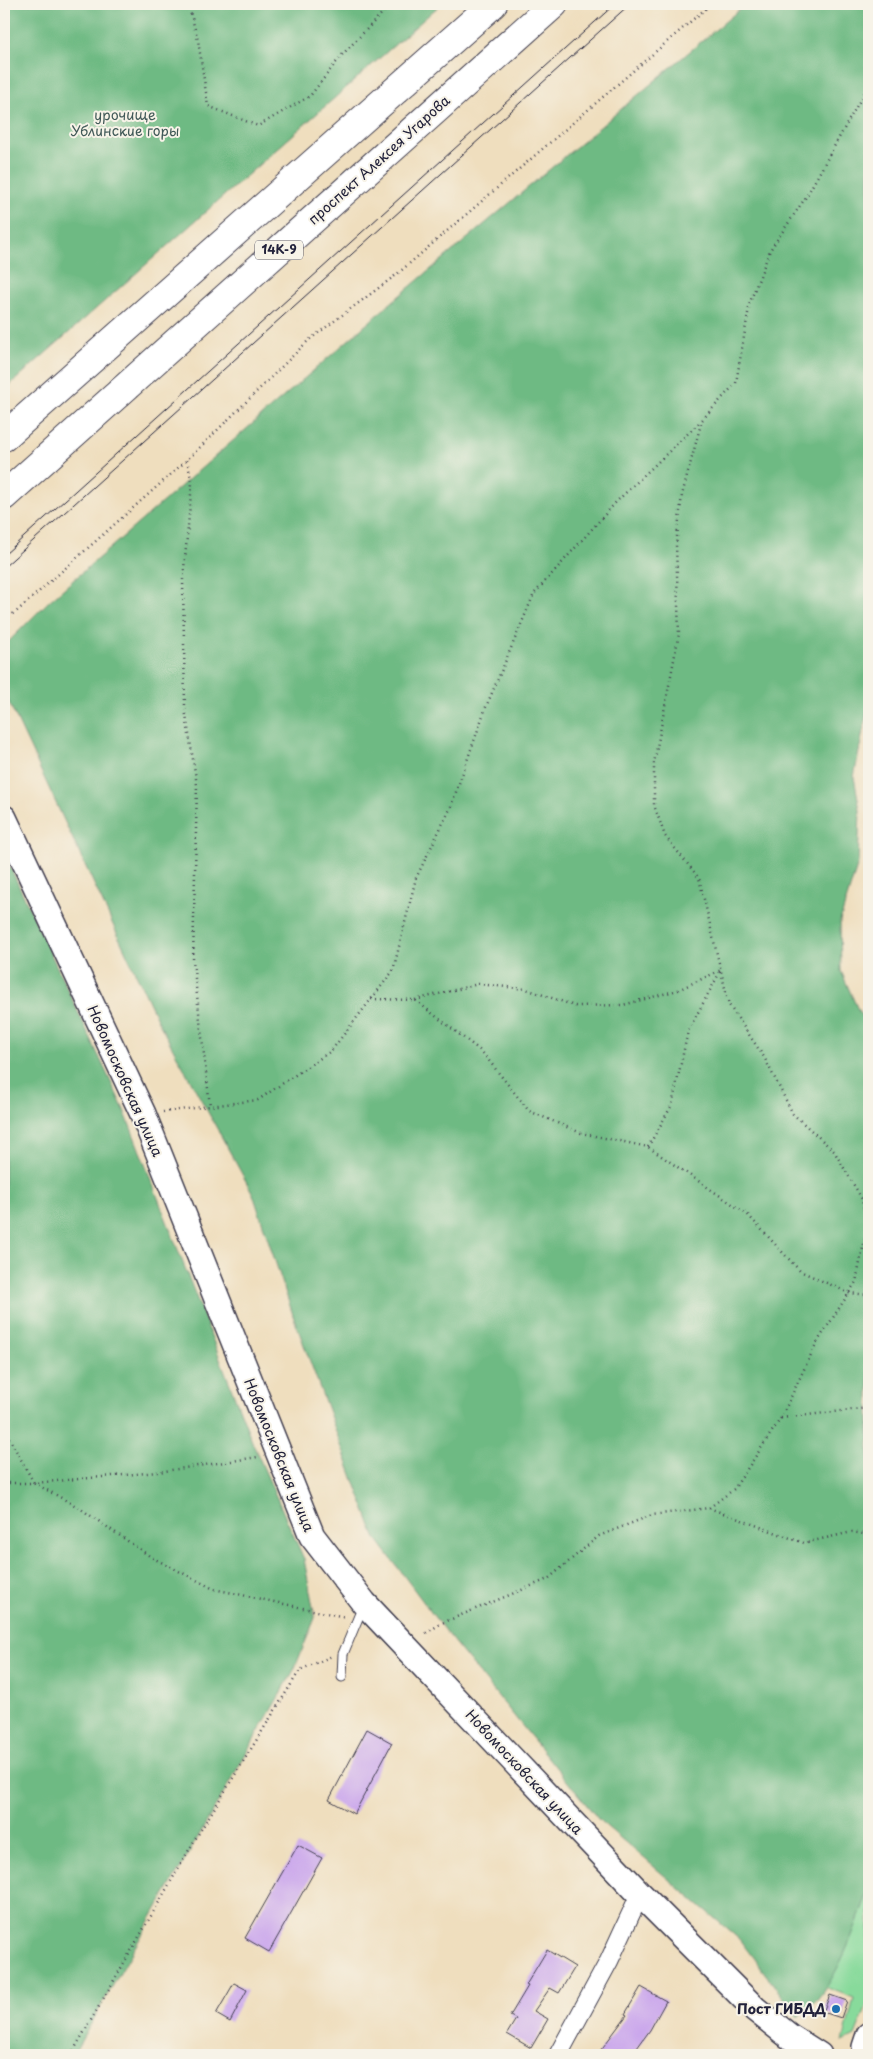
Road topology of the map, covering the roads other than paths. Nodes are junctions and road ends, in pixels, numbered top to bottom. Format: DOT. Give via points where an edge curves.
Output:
graph roads {
  1 [pos="493,4"];
  2 [pos="554,4"];
  3 [pos="4,437"];
  4 [pos="4,496"];
  5 [pos="4,818"];
  6 [pos="360,1611"];
  7 [pos="342,1677"];
  8 [pos="640,1894"];
  9 [pos="558,2055"];
  10 [pos="818,2055"];
  1 -- 3 [label="main road"];
  2 -- 4 [label="main road, проспект Алексея Угарова / 14К-9"];
  5 -- 6 [label="street, Новомосковская улица" via="143,1114 312,1536"];
  6 -- 7 [label="lane" via="343,1654"];
  6 -- 8 [label="street, Новомосковская улица"];
  8 -- 9 [label="street" via="609,1961"];
  8 -- 10 [label="street, Новомосковская улица" via="755,2009"];
}
